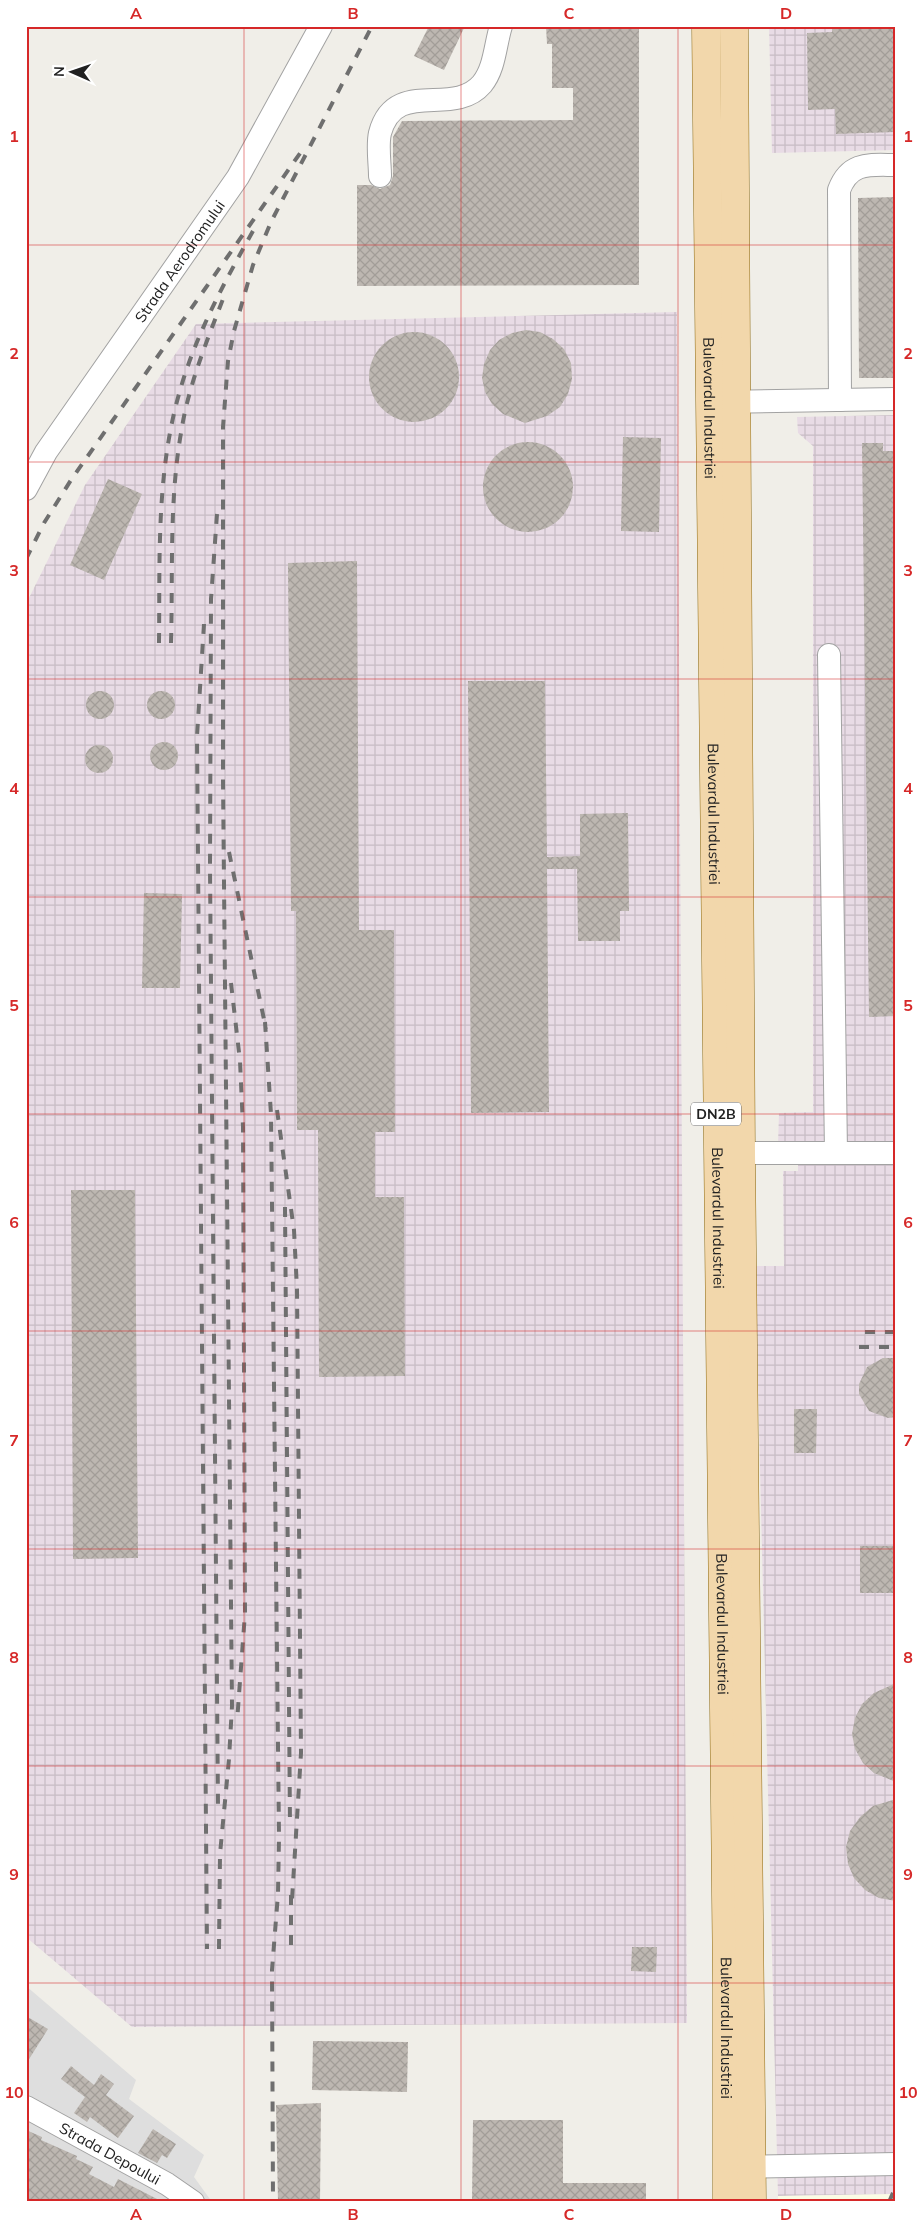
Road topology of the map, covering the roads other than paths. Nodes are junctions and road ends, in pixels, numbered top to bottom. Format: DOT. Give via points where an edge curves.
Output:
graph roads {
  1 [pos="322,26"];
  2 [pos="501,26"];
  3 [pos="706,26"];
  4 [pos="734,26"];
  5 [pos="896,165"];
  6 [pos="380,176"];
  7 [pos="896,399"];
  8 [pos="840,400"];
  9 [pos="708,402"];
  10 [pos="735,402"];
  11 [pos="26,489"];
  12 [pos="829,655"];
  13 [pos="729,1153"];
  14 [pos="836,1153"];
  15 [pos="896,1153"];
  16 [pos="26,2107"];
  17 [pos="896,2164"];
  18 [pos="739,2167"];
  19 [pos="193,2202"];
  20 [pos="726,2202"];
  21 [pos="752,2202"];
  1 -- 11 [label="street, Strada Aerodromului" via="238,177 46,452"];
  2 -- 6 [label="street" via="492,65 482,84 466,97 413,100 398,106 388,118 380,134"];
  3 -- 9 [label="main road, Bulevardul Industriei / DN2B"];
  4 -- 10 [label="main road, Bulevardul Industriei / DN2B"];
  5 -- 8 [label="street" via="858,167 848,172 839,190"];
  7 -- 8 [label="street"];
  8 -- 10 [label="street"];
  9 -- 10 [label="street"];
  9 -- 13 [label="main road, Bulevardul Industriei / DN2B"];
  10 -- 13 [label="main road, Bulevardul Industriei / DN2B"];
  12 -- 14 [label="street"];
  13 -- 14 [label="street"];
  13 -- 18 [label="main road, Bulevardul Industriei / DN2B"];
  14 -- 15 [label="street"];
  16 -- 19 [label="street, Strada Depoului" via="167,2184"];
  17 -- 18 [label="street"];
  18 -- 20 [label="main road, Bulevardul Industriei / DN2B"];
  18 -- 21 [label="main road, Bulevardul Industriei / DN2B"];
}
